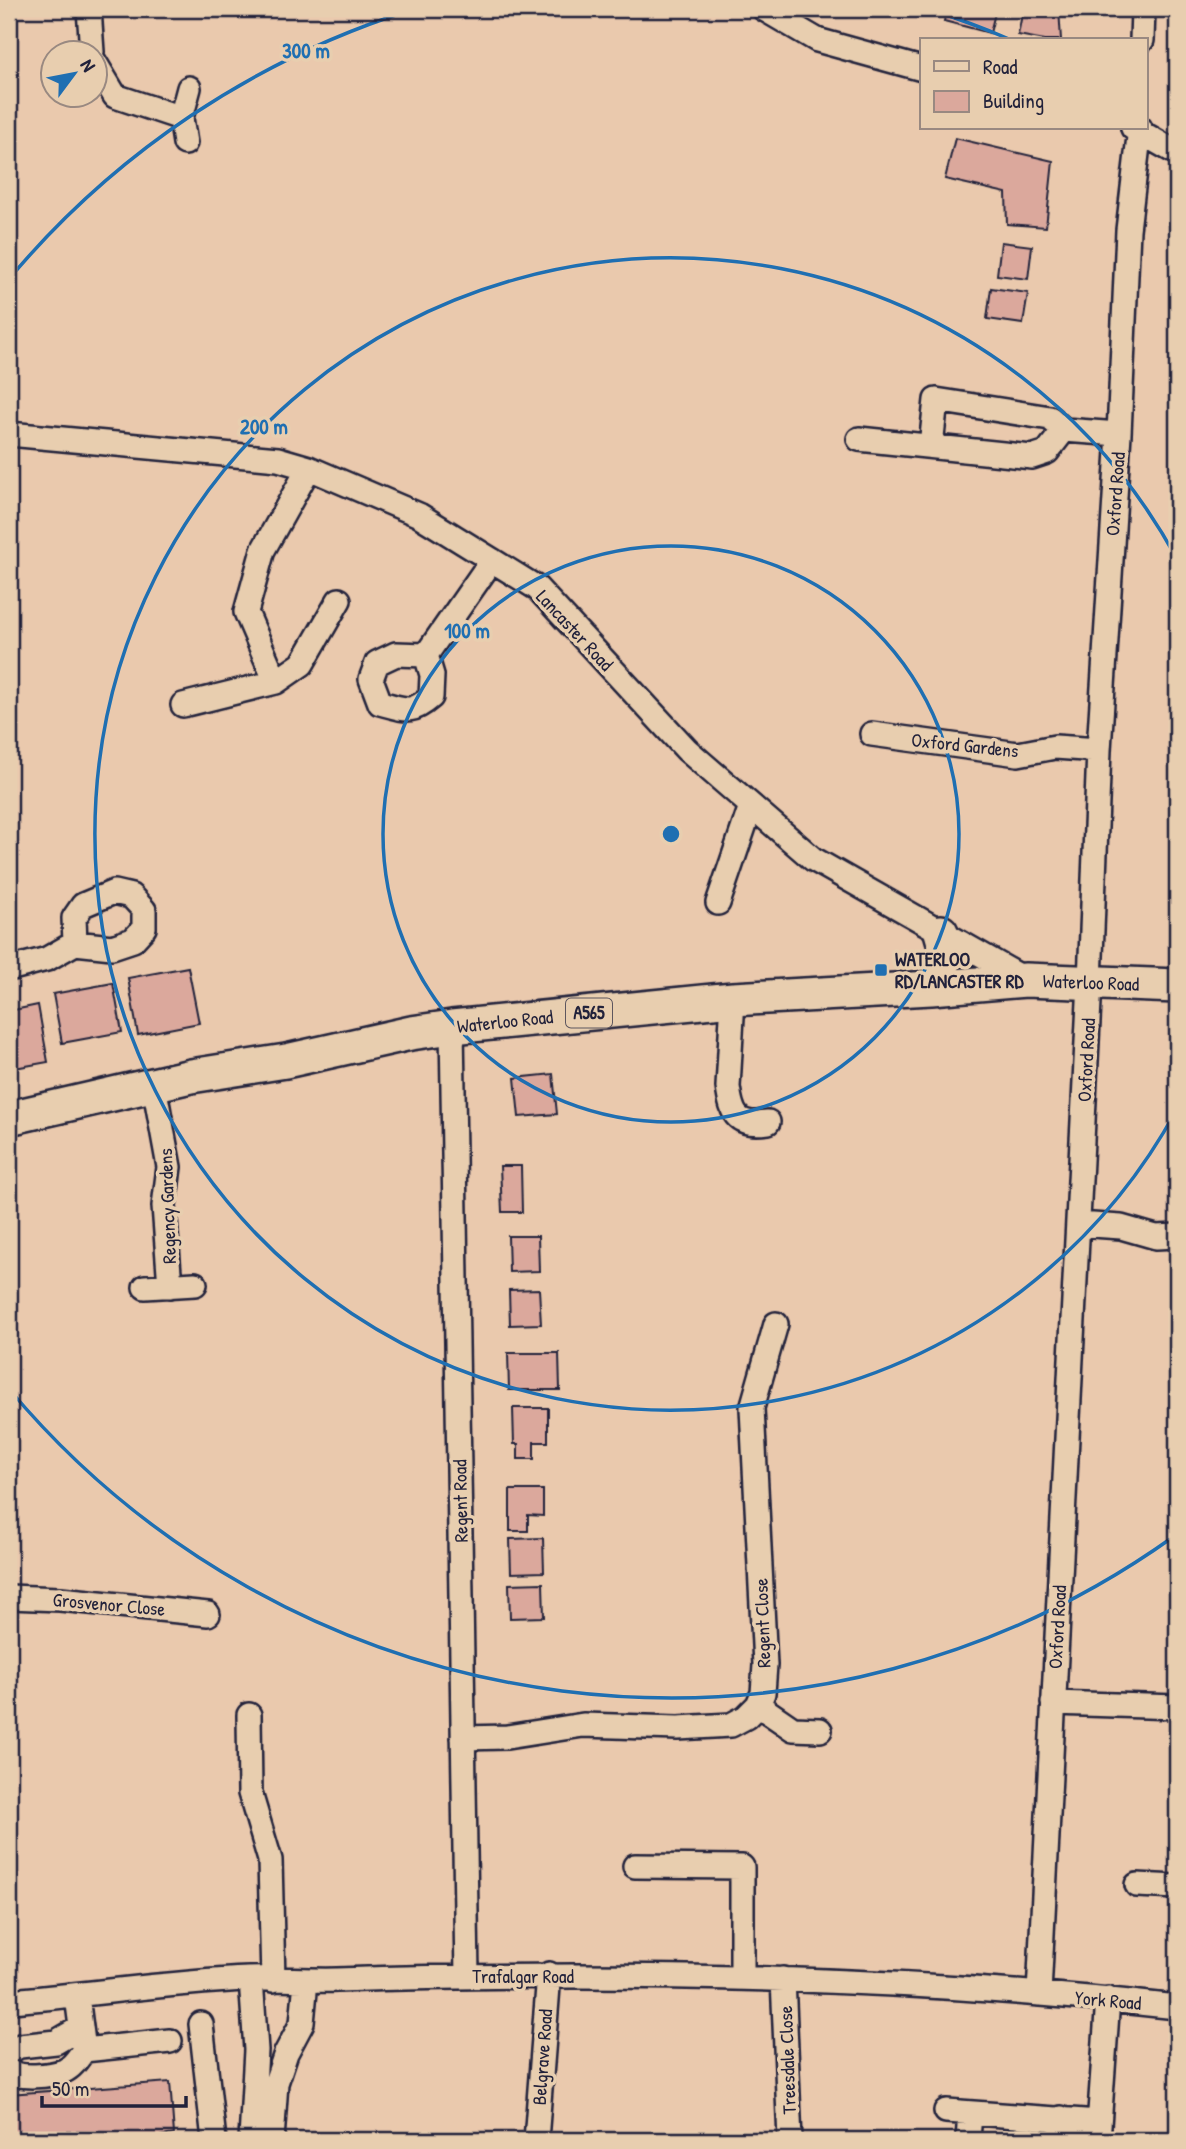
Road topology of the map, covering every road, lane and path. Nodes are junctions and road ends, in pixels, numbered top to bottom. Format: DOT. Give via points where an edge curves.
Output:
graph roads {
  1 [pos="89,9"];
  2 [pos="764,9"];
  3 [pos="1143,9"];
  4 [pos="91,38"];
  5 [pos="1142,38"];
  6 [pos="920,68"];
  7 [pos="108,84"];
  8 [pos="189,88"];
  9 [pos="181,118"];
  10 [pos="1138,130"];
  11 [pos="1140,130"];
  12 [pos="185,143"];
  13 [pos="1177,153"];
  14 [pos="1064,430"];
  15 [pos="9,434"];
  16 [pos="1119,434"];
  17 [pos="859,439"];
  18 [pos="931,446"];
  19 [pos="309,468"];
  20 [pos="492,560"];
  21 [pos="338,600"];
  22 [pos="426,655"];
  23 [pos="276,682"];
  24 [pos="183,705"];
  25 [pos="872,734"];
  26 [pos="1100,750"];
  27 [pos="751,806"];
  28 [pos="718,903"];
  29 [pos="941,932"];
  30 [pos="75,943"];
  31 [pos="9,969"];
  32 [pos="1026,980"];
  33 [pos="1090,982"];
  34 [pos="1177,986"];
  35 [pos="932,988"];
  36 [pos="733,999"];
  37 [pos="453,1027"];
  38 [pos="154,1085"];
  39 [pos="9,1118"];
  40 [pos="768,1122"];
  41 [pos="1078,1224"];
  42 [pos="1177,1236"];
  43 [pos="195,1284"];
  44 [pos="170,1286"];
  45 [pos="145,1287"];
  46 [pos="776,1324"];
  47 [pos="9,1597"];
  48 [pos="208,1614"];
  49 [pos="1054,1703"];
  50 [pos="758,1706"];
  51 [pos="1177,1707"];
  52 [pos="249,1716"];
  53 [pos="820,1730"];
  54 [pos="463,1738"];
  55 [pos="635,1866"];
  56 [pos="1137,1885"];
  57 [pos="1177,1887"];
  58 [pos="549,1975"];
  59 [pos="467,1976"];
  60 [pos="743,1978"];
  61 [pos="262,1979"];
  62 [pos="783,1979"];
  63 [pos="306,1981"];
  64 [pos="1039,1994"];
  65 [pos="77,1996"];
  66 [pos="1108,1999"];
  67 [pos="9,2001"];
  68 [pos="1177,2007"];
  69 [pos="201,2024"];
  70 [pos="82,2039"];
  71 [pos="170,2041"];
  72 [pos="9,2051"];
  73 [pos="9,2070"];
  74 [pos="946,2111"];
  75 [pos="970,2113"];
  76 [pos="1061,2129"];
  77 [pos="1098,2131"];
  78 [pos="214,2140"];
  79 [pos="251,2140"];
  80 [pos="272,2140"];
  81 [pos="536,2140"];
  82 [pos="790,2140"];
  83 [pos="968,2140"];
  1 -- 4 [label="street"];
  2 -- 6 [label="street" via="817,40"];
  3 -- 5 [label="street"];
  7 -- 9 [label="street" via="115,96"];
  8 -- 9 [label="street"];
  9 -- 12 [label="street"];
  10 -- 16 [label="street, Oxford Road" via="1128,230"];
  11 -- 13 [label="street"];
  14 -- 16 [label="street"];
  14 -- 18 [label="street" via="1047,452 1032,457"];
  14 -- 18 [label="street" via="1050,418 936,400"];
  15 -- 19 [label="street, Lancaster Road" via="278,459"];
  16 -- 26 [label="street, Oxford Road"];
  17 -- 18 [label="street"];
  19 -- 20 [label="street, Lancaster Road" via="419,514"];
  19 -- 23 [label="street" via="262,551 246,612"];
  20 -- 22 [label="street"];
  20 -- 27 [label="street, Lancaster Road" via="537,588 687,750"];
  21 -- 23 [label="street" via="302,664"];
  23 -- 24 [label="street"];
  25 -- 26 [label="street, Oxford Gardens" via="1018,754 1055,747"];
  26 -- 33 [label="street, Oxford Road"];
  27 -- 28 [label="street"];
  27 -- 29 [label="street, Lancaster Road" via="813,859"];
  29 -- 32 [label="street, Lancaster Road"];
  29 -- 35 [label="highway" via="947,950"];
  30 -- 31 [label="street" via="47,960"];
  32 -- 33 [label="highway, Waterloo Road / A565"];
  32 -- 35 [label="highway, Waterloo Road / A565"];
  33 -- 34 [label="highway, Waterloo Road / A565"];
  33 -- 41 [label="street, Oxford Road"];
  35 -- 36 [label="highway, Waterloo Road / A565"];
  36 -- 37 [label="highway, Waterloo Road / A565"];
  36 -- 40 [label="street" via="730,1101 744,1123"];
  37 -- 38 [label="highway, Waterloo Road / A565"];
  37 -- 54 [label="street, Regent Road"];
  38 -- 39 [label="highway, Waterloo Road / A565"];
  38 -- 44 [label="street, Regency Gardens" via="169,1167 164,1206"];
  41 -- 42 [label="street" via="1121,1227 1156,1237"];
  41 -- 49 [label="street, Oxford Road"];
  43 -- 44 [label="street, Regency Gardens"];
  44 -- 45 [label="street, Regency Gardens"];
  46 -- 50 [label="street, Regent Close" via="752,1408 765,1665"];
  47 -- 48 [label="street, Grosvenor Close"];
  49 -- 51 [label="street"];
  49 -- 64 [label="street, Oxford Road"];
  50 -- 53 [label="street" via="793,1729"];
  50 -- 54 [label="street" via="731,1725 583,1725 507,1737"];
  52 -- 61 [label="street" via="250,1793 270,1860"];
  54 -- 59 [label="street, Regent Road"];
  55 -- 60 [label="street" via="742,1867"];
  56 -- 57 [label="street"];
  58 -- 59 [label="street, Trafalgar Road"];
  58 -- 60 [label="street, Trafalgar Road"];
  58 -- 81 [label="street, Belgrave Road"];
  59 -- 63 [label="street, Trafalgar Road"];
  60 -- 62 [label="street, Trafalgar Road"];
  61 -- 63 [label="street, Trafalgar Road"];
  61 -- 65 [label="street, Trafalgar Road"];
  61 -- 79 [label="street"];
  62 -- 64 [label="street, Trafalgar Road"];
  62 -- 82 [label="street, Treesdale Close"];
  63 -- 80 [label="street" via="302,2023 276,2083"];
  64 -- 66 [label="street, York Road"];
  65 -- 67 [label="street, Trafalgar Road"];
  65 -- 70 [label="street"];
  66 -- 68 [label="street, York Road"];
  66 -- 77 [label="street"];
  69 -- 78 [label="street"];
  70 -- 71 [label="street"];
  70 -- 72 [label="street"];
  70 -- 73 [label="street" via="74,2064 65,2071 26,2077"];
  74 -- 75 [label="street"];
  75 -- 76 [label="street"];
  75 -- 83 [label="street"];
  76 -- 77 [label="street"];
}
